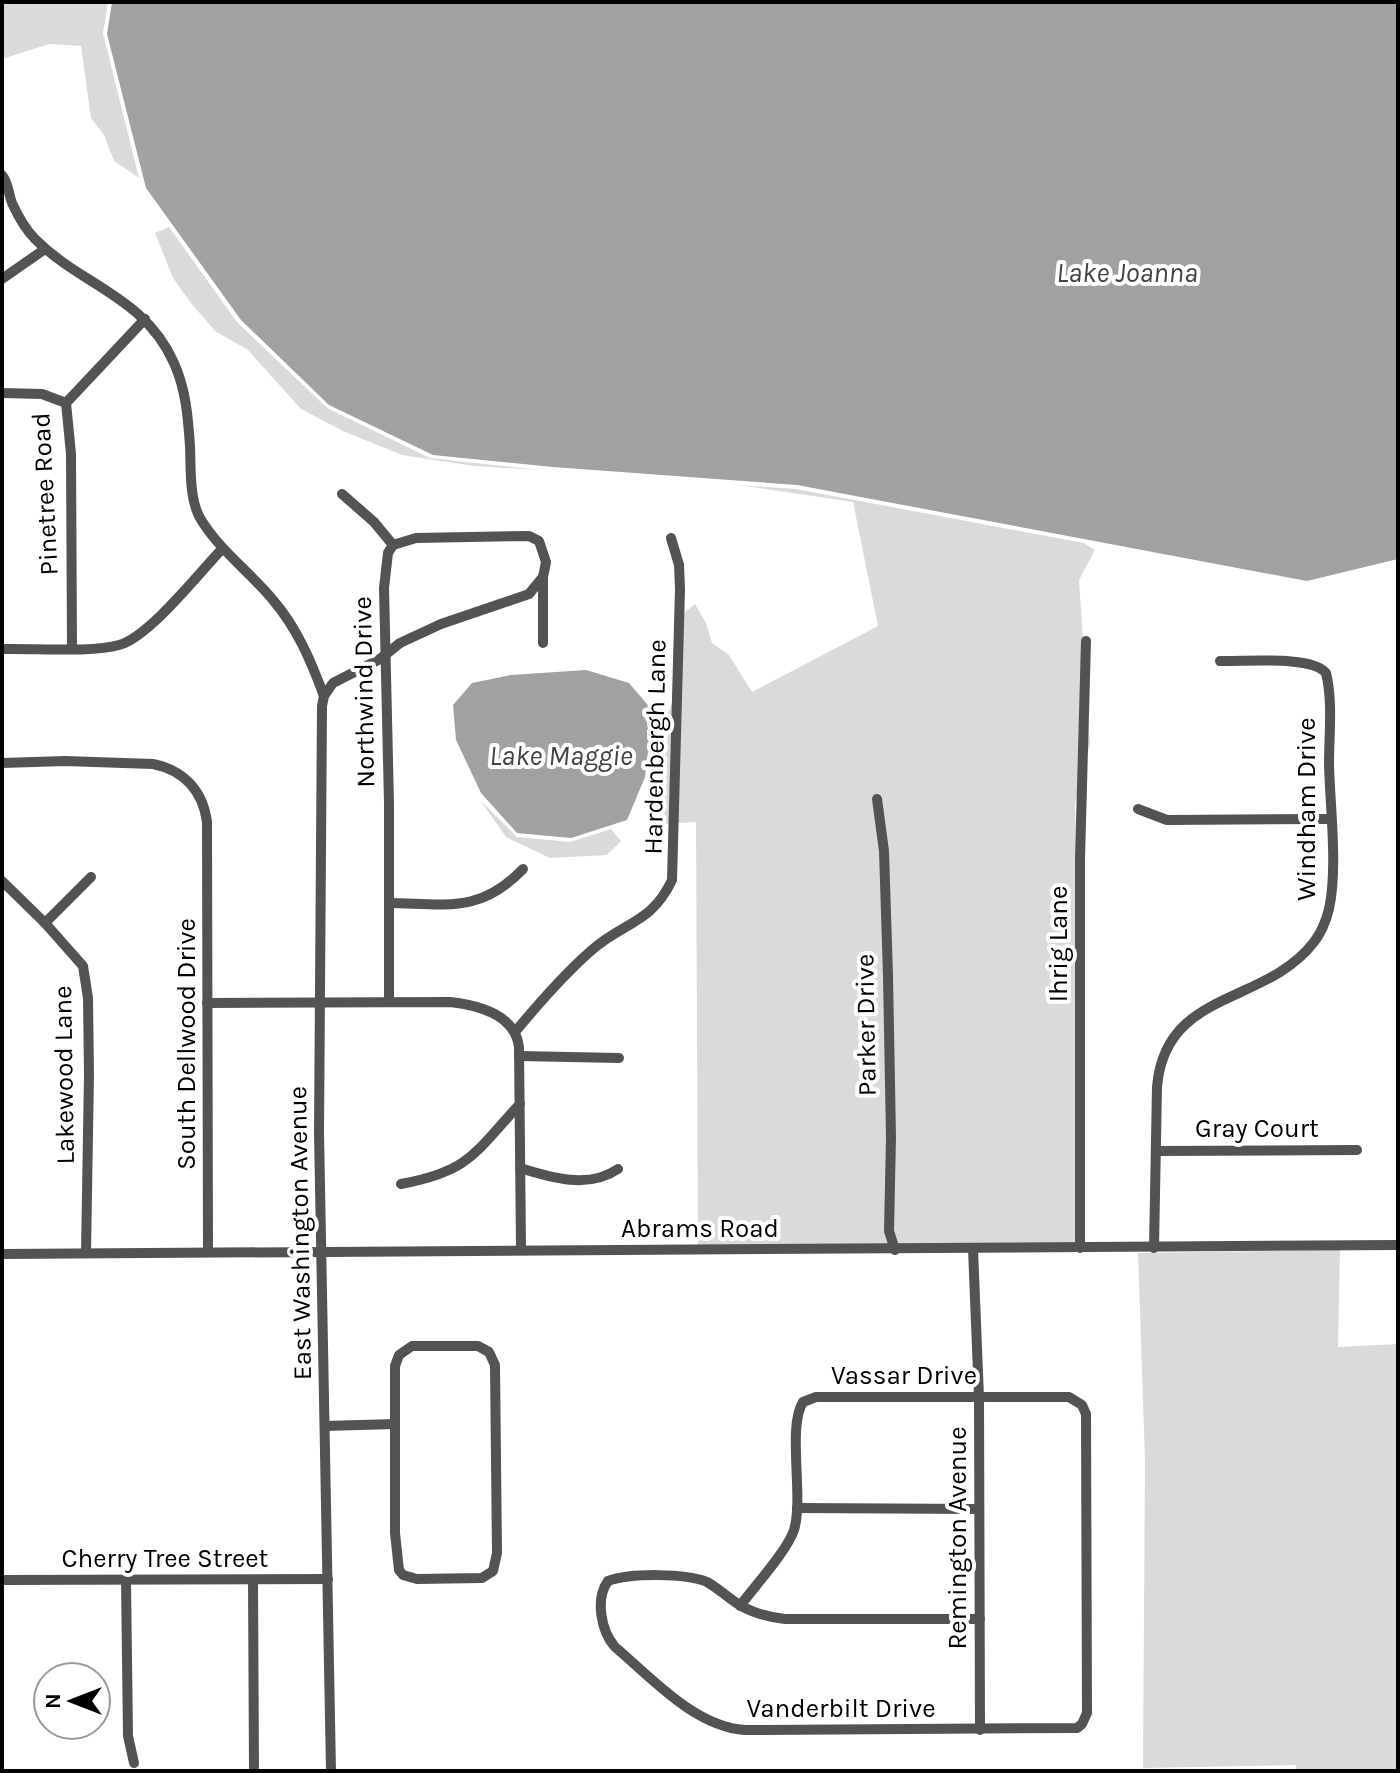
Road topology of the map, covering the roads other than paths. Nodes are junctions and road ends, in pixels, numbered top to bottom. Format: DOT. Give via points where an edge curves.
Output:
graph roads {
  1 [pos="2,175"];
  2 [pos="45,249"];
  3 [pos="2,279"];
  4 [pos="145,319"];
  5 [pos="2,393"];
  6 [pos="66,403"];
  7 [pos="342,494"];
  8 [pos="671,538"];
  9 [pos="393,545"];
  10 [pos="222,549"];
  11 [pos="543,577"];
  12 [pos="1086,641"];
  13 [pos="543,643"];
  14 [pos="72,648"];
  15 [pos="2,649"];
  16 [pos="387,654"];
  17 [pos="1220,661"];
  18 [pos="324,696"];
  19 [pos="2,763"];
  20 [pos="877,799"];
  21 [pos="1138,809"];
  22 [pos="1330,819"];
  23 [pos="523,869"];
  24 [pos="91,877"];
  25 [pos="2,881"];
  26 [pos="389,903"];
  27 [pos="45,923"];
  28 [pos="320,1002"];
  29 [pos="389,1002"];
  30 [pos="207,1003"];
  31 [pos="515,1032"];
  32 [pos="519,1056"];
  33 [pos="619,1058"];
  34 [pos="520,1104"];
  35 [pos="1357,1150"];
  36 [pos="1157,1151"];
  37 [pos="520,1168"];
  38 [pos="618,1169"];
  39 [pos="401,1184"];
  40 [pos="1398,1245"];
  41 [pos="1080,1248"];
  42 [pos="1154,1248"];
  43 [pos="973,1249"];
  44 [pos="521,1250"];
  45 [pos="895,1250"];
  46 [pos="208,1251"];
  47 [pos="323,1252"];
  48 [pos="86,1253"];
  49 [pos="2,1254"];
  50 [pos="979,1397"];
  51 [pos="1082,1405"];
  52 [pos="395,1424"];
  53 [pos="325,1426"];
  54 [pos="797,1508"];
  55 [pos="979,1509"];
  56 [pos="328,1579"];
  57 [pos="2,1580"];
  58 [pos="253,1580"];
  59 [pos="126,1581"];
  60 [pos="740,1606"];
  61 [pos="980,1619"];
  62 [pos="980,1730"];
  63 [pos="134,1763"];
  64 [pos="254,1771"];
  65 [pos="331,1771"];
  1 -- 2 [label="street" via="22,223"];
  2 -- 3 [label="street"];
  2 -- 4 [label="street"];
  4 -- 6 [label="street"];
  4 -- 10 [label="street" via="180,380 195,501"];
  5 -- 6 [label="street, Pinetree Road" via="42,394"];
  6 -- 14 [label="street, Pinetree Road"];
  7 -- 9 [label="street"];
  8 -- 31 [label="street, Hardenbergh Lane" via="680,589 672,880 652,910 592,949"];
  9 -- 11 [label="street" via="410,538 529,536 543,548"];
  9 -- 16 [label="street, Northwind Drive" via="384,582"];
  10 -- 14 [label="street" via="130,641"];
  10 -- 18 [label="street" via="289,621"];
  11 -- 13 [label="street"];
  11 -- 16 [label="street" via="529,594 417,634"];
  12 -- 41 [label="street, Ihrig Lane"];
  14 -- 15 [label="street"];
  16 -- 18 [label="street" via="333,683"];
  16 -- 26 [label="street, Northwind Drive"];
  17 -- 22 [label="street, Windham Drive" via="1306,663 1325,672"];
  18 -- 28 [label="street, East Washington Avenue"];
  19 -- 30 [label="street, South Dellwood Drive" via="125,761 165,766 186,778 206,810"];
  20 -- 45 [label="street, Parker Drive" via="888,976 889,1231"];
  21 -- 22 [label="street" via="1167,820"];
  22 -- 36 [label="street, Windham Drive" via="1330,900 1321,931 1295,962 1196,1014 1175,1034 1158,1072"];
  23 -- 26 [label="street" via="498,893 472,902"];
  24 -- 27 [label="street"];
  25 -- 27 [label="street, Lakewood Lane"];
  26 -- 29 [label="street, Northwind Drive"];
  27 -- 48 [label="street, Lakewood Lane" via="80,960 85,976"];
  28 -- 29 [label="street"];
  28 -- 30 [label="street"];
  28 -- 47 [label="street, East Washington Avenue"];
  29 -- 31 [label="street" via="468,1004 493,1013"];
  30 -- 46 [label="street, South Dellwood Drive"];
  31 -- 32 [label="street"];
  32 -- 33 [label="street"];
  32 -- 34 [label="street"];
  34 -- 37 [label="street"];
  34 -- 39 [label="street" via="458,1167"];
  35 -- 36 [label="street, Gray Court"];
  36 -- 42 [label="street, Windham Drive"];
  37 -- 38 [label="street" via="583,1181"];
  37 -- 44 [label="street"];
  40 -- 42 [label="street, Abrams Road"];
  41 -- 42 [label="street, Abrams Road"];
  41 -- 43 [label="street, Abrams Road"];
  43 -- 45 [label="street, Abrams Road"];
  43 -- 50 [label="street, Remington Avenue"];
  44 -- 45 [label="street, Abrams Road"];
  44 -- 47 [label="street, Abrams Road"];
  46 -- 47 [label="street, Abrams Road"];
  46 -- 48 [label="street, Abrams Road"];
  47 -- 53 [label="street, East Washington Avenue"];
  48 -- 49 [label="street, Abrams Road"];
  50 -- 51 [label="street, Vassar Drive" via="1063,1396"];
  50 -- 54 [label="street, Vassar Drive" via="816,1397 803,1402 797,1420"];
  50 -- 55 [label="street, Remington Avenue"];
  51 -- 62 [label="street, Vanderbilt Drive" via="1085,1719 1071,1730"];
  52 -- 52 [label="street" via="399,1355 424,1346 478,1346 489,1352 495,1365 497,1553 488,1575 417,1579 399,1570"];
  52 -- 53 [label="street"];
  53 -- 56 [label="street, East Washington Avenue"];
  54 -- 55 [label="street"];
  54 -- 60 [label="street, Vassar Drive" via="790,1539"];
  55 -- 61 [label="street, Remington Avenue"];
  56 -- 58 [label="street, Cherry Tree Street"];
  56 -- 65 [label="street, East Washington Avenue"];
  57 -- 59 [label="street, Cherry Tree Street"];
  58 -- 59 [label="street, Cherry Tree Street"];
  58 -- 64 [label="street"];
  59 -- 63 [label="street" via="128,1736"];
  60 -- 61 [label="street, Vanderbilt Drive" via="785,1619"];
  60 -- 62 [label="street, Vanderbilt Drive" via="705,1582 620,1577 608,1581 602,1593 602,1622 615,1647 696,1715 721,1727"];
  61 -- 62 [label="street, Remington Avenue"];
}
